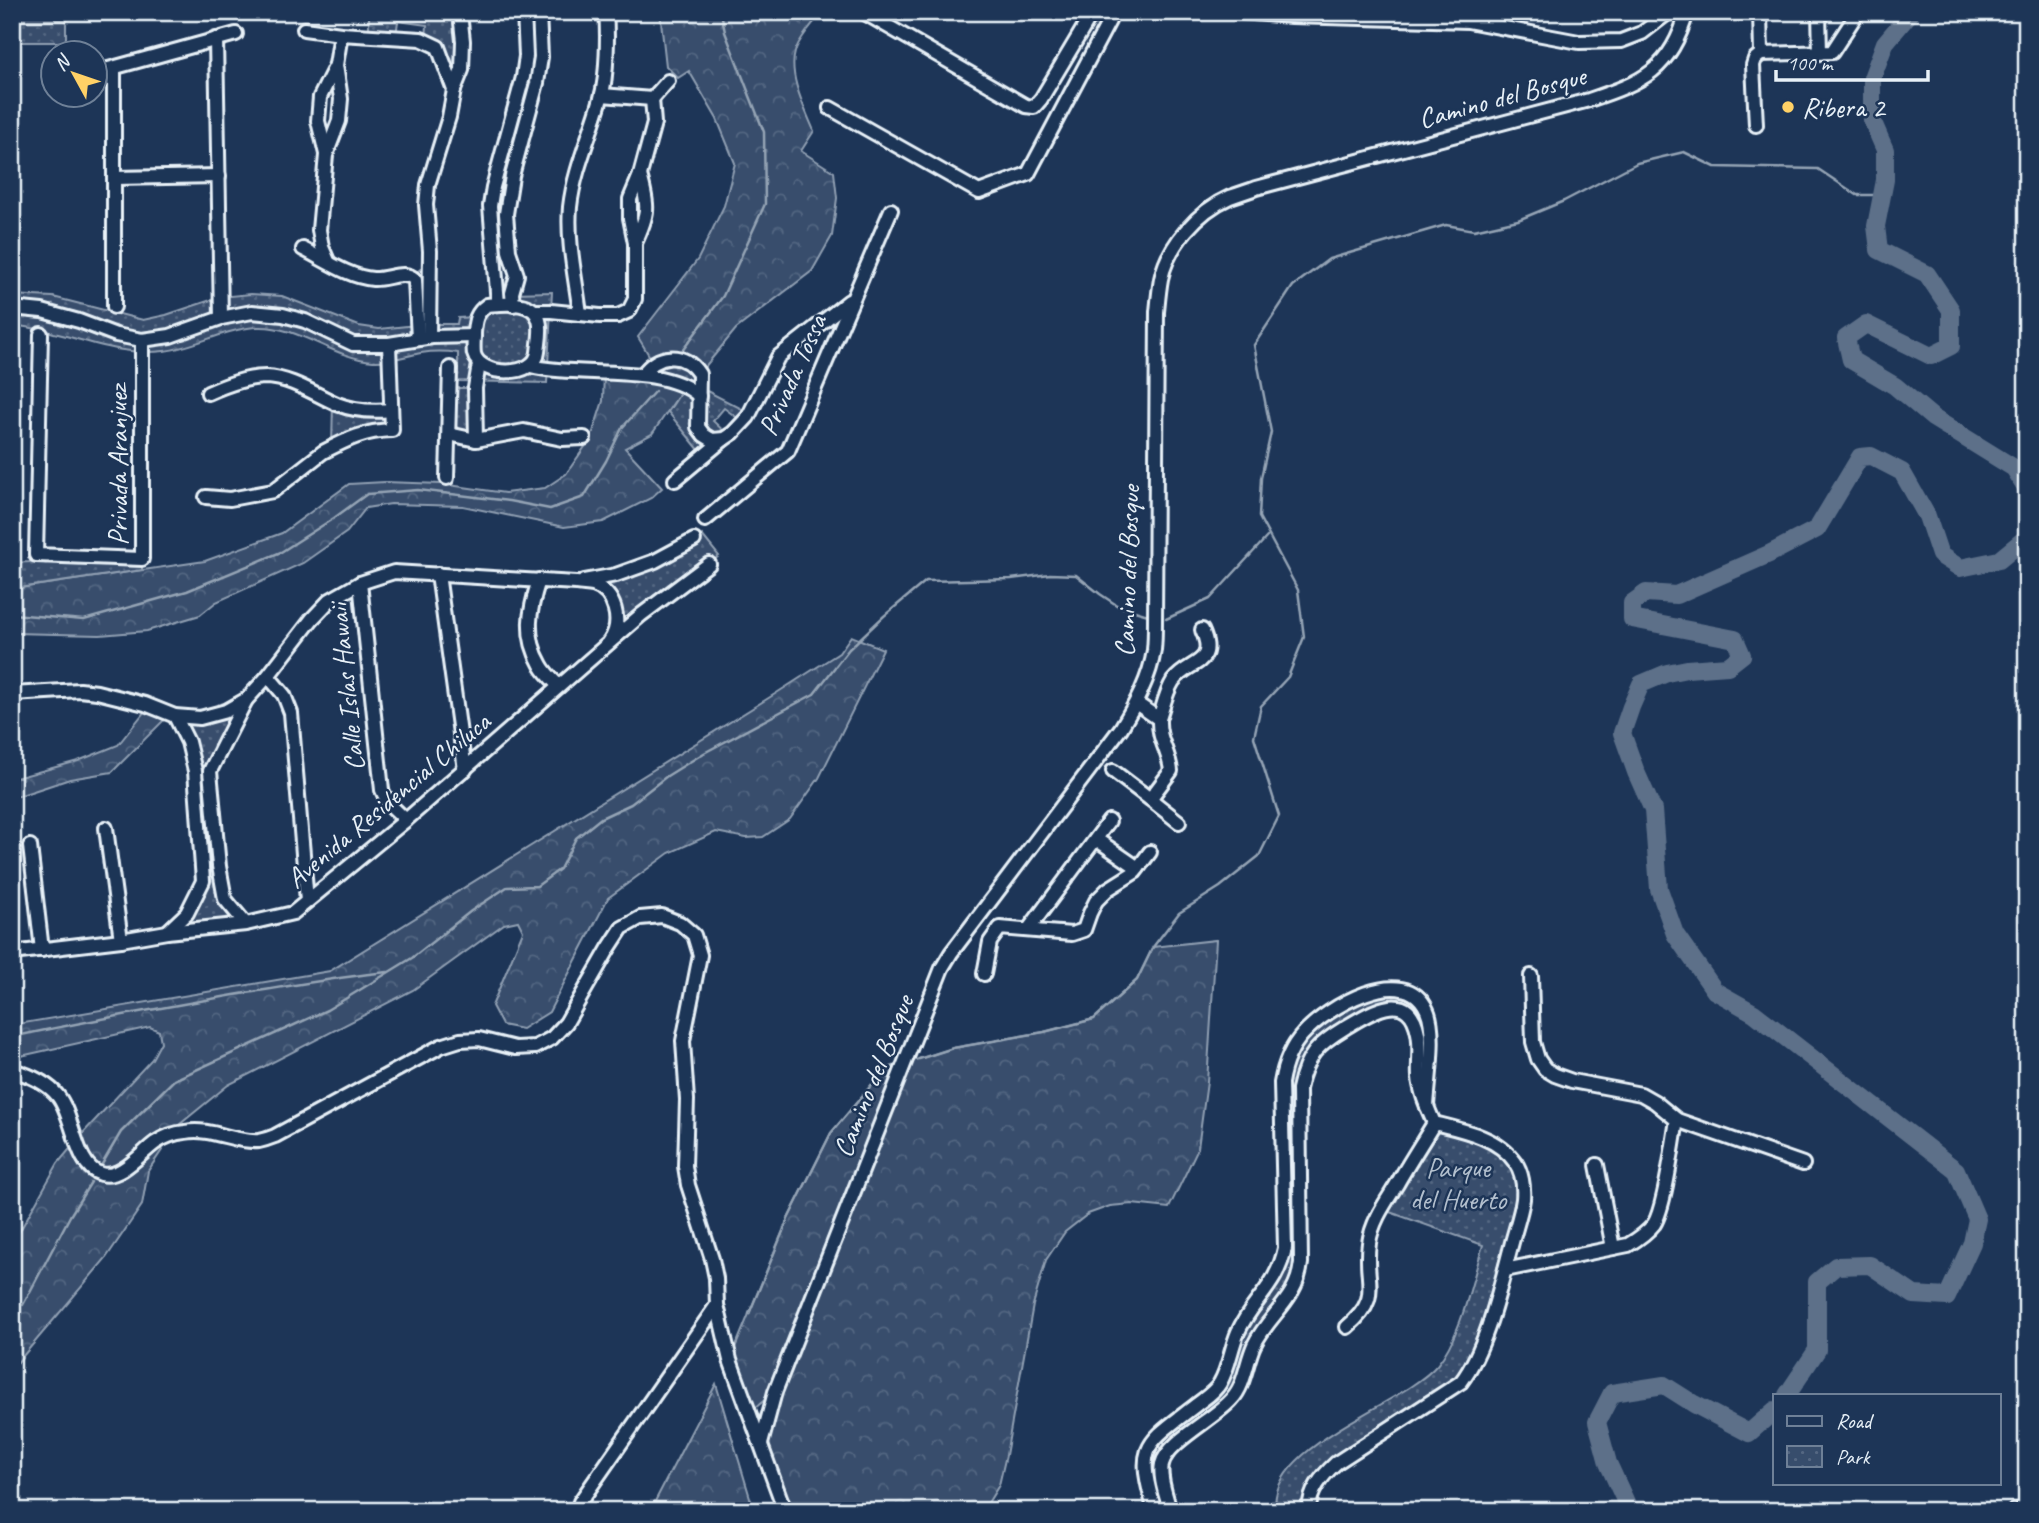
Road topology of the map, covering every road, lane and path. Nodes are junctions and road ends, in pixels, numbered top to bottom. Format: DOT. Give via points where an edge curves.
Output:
graph roads {
  1 [pos="524,12"];
  2 [pos="539,12"];
  3 [pos="606,12"];
  4 [pos="863,12"];
  5 [pos="1093,12"];
  6 [pos="1111,12"];
  7 [pos="1241,12"];
  8 [pos="1669,12"];
  9 [pos="1687,12"];
  10 [pos="1760,12"];
  11 [pos="1819,12"];
  12 [pos="1858,12"];
  13 [pos="460,13"];
  14 [pos="1476,17"];
  15 [pos="304,29"];
  16 [pos="236,34"];
  17 [pos="341,34"];
  18 [pos="216,39"];
  19 [pos="1820,52"];
  20 [pos="1761,54"];
  21 [pos="336,65"];
  22 [pos="114,68"];
  23 [pos="108,70"];
  24 [pos="668,81"];
  25 [pos="454,90"];
  26 [pos="602,95"];
  27 [pos="652,99"];
  28 [pos="830,108"];
  29 [pos="1756,125"];
  30 [pos="326,155"];
  31 [pos="219,176"];
  32 [pos="114,178"];
  33 [pos="891,210"];
  34 [pos="303,249"];
  35 [pos="430,251"];
  36 [pos="509,251"];
  37 [pos="494,254"];
  38 [pos="328,261"];
  39 [pos="410,275"];
  40 [pos="513,299"];
  41 [pos="852,299"];
  42 [pos="498,301"];
  43 [pos="114,307"];
  44 [pos="12,308"];
  45 [pos="536,312"];
  46 [pos="580,314"];
  47 [pos="221,318"];
  48 [pos="41,334"];
  49 [pos="474,336"];
  50 [pos="424,338"];
  51 [pos="142,340"];
  52 [pos="389,344"];
  53 [pos="480,364"];
  54 [pos="531,366"];
  55 [pos="450,368"];
  56 [pos="642,375"];
  57 [pos="450,388"];
  58 [pos="475,388"];
  59 [pos="208,393"];
  60 [pos="699,396"];
  61 [pos="391,410"];
  62 [pos="370,412"];
  63 [pos="371,431"];
  64 [pos="449,434"];
  65 [pos="584,439"];
  66 [pos="724,439"];
  67 [pos="476,440"];
  68 [pos="447,478"];
  69 [pos="675,480"];
  70 [pos="206,497"];
  71 [pos="705,520"];
  72 [pos="694,540"];
  73 [pos="709,564"];
  74 [pos="438,574"];
  75 [pos="538,580"];
  76 [pos="360,583"];
  77 [pos="576,583"];
  78 [pos="1202,630"];
  79 [pos="604,649"];
  80 [pos="268,676"];
  81 [pos="559,687"];
  82 [pos="12,694"];
  83 [pos="247,699"];
  84 [pos="1136,703"];
  85 [pos="175,716"];
  86 [pos="1159,719"];
  87 [pos="465,769"];
  88 [pos="1114,771"];
  89 [pos="1150,799"];
  90 [pos="405,820"];
  91 [pos="1109,821"];
  92 [pos="1179,821"];
  93 [pos="106,828"];
  94 [pos="1097,839"];
  95 [pos="30,846"];
  96 [pos="1150,852"];
  97 [pos="1138,868"];
  98 [pos="307,901"];
  99 [pos="981,914"];
  100 [pos="246,923"];
  101 [pos="971,928"];
  102 [pos="1000,928"];
  103 [pos="1028,930"];
  104 [pos="167,932"];
  105 [pos="121,940"];
  106 [pos="990,942"];
  107 [pos="42,950"];
  108 [pos="12,953"];
  109 [pos="985,975"];
  110 [pos="1531,976"];
  111 [pos="12,1070"];
  112 [pos="1427,1107"];
  113 [pos="1677,1120"];
  114 [pos="1434,1123"];
  115 [pos="1803,1164"];
  116 [pos="1597,1165"];
  117 [pos="1613,1248"];
  118 [pos="1504,1269"];
  119 [pos="717,1305"];
  120 [pos="1347,1327"];
  121 [pos="775,1392"];
  122 [pos="749,1413"];
  123 [pos="761,1444"];
  124 [pos="2027,1508"];
  125 [pos="577,1511"];
  126 [pos="785,1511"];
  127 [pos="1155,1511"];
  128 [pos="1170,1511"];
  129 [pos="1309,1511"];
  130 [pos="2014,1511"];
  1 -- 37 [label="street" via="523,77 490,206"];
  2 -- 36 [label="street" via="537,83 508,194"];
  3 -- 26 [label="street"];
  4 -- 5 [label="street" via="1034,107"];
  6 -- 28 [label="street" via="1028,174 979,192"];
  7 -- 14 [label="street"];
  8 -- 14 [label="street" via="1642,33 1622,41 1579,43"];
  9 -- 84 [label="street, Camino del Bosque" via="1681,35 1666,60 1620,90 1256,188 1210,209 1181,237 1162,277 1157,312 1154,651"];
  10 -- 20 [label="street"];
  11 -- 19 [label="street"];
  12 -- 19 [label="street" via="1832,52"];
  13 -- 25 [label="street" via="462,70"];
  15 -- 17 [label="street"];
  16 -- 18 [label="street"];
  17 -- 21 [label="street"];
  17 -- 25 [label="street" via="425,40 438,47"];
  18 -- 22 [label="street"];
  18 -- 31 [label="street"];
  19 -- 20 [label="street"];
  20 -- 29 [label="street" via="1753,65"];
  21 -- 30 [label="street" via="340,121"];
  21 -- 30 [label="street" via="320,97 318,121"];
  22 -- 23 [label="street"];
  22 -- 32 [label="street"];
  24 -- 27 [label="street"];
  25 -- 35 [label="street" via="428,185"];
  26 -- 27 [label="street"];
  26 -- 46 [label="street" via="570,208"];
  27 -- 46 [label="street" via="654,122 630,199 635,299 629,311 618,316"];
  30 -- 38 [label="street" via="318,230"];
  31 -- 32 [label="street"];
  31 -- 47 [label="street"];
  32 -- 43 [label="street"];
  33 -- 41 [label="street, Privada Tossa"];
  34 -- 38 [label="street"];
  35 -- 39 [label="street"];
  35 -- 50 [label="street"];
  36 -- 37 [label="street"];
  36 -- 40 [label="street" via="517,275"];
  37 -- 42 [label="street"];
  38 -- 39 [label="street" via="374,279"];
  39 -- 50 [label="street" via="415,279"];
  40 -- 42 [label="street"];
  40 -- 45 [label="street"];
  41 -- 66 [label="street, Privada Tossa" via="778,357 748,417"];
  41 -- 71 [label="street, Privada Tossa" via="788,451"];
  42 -- 49 [label="street" via="480,310"];
  44 -- 51 [label="street" via="42,311"];
  45 -- 46 [label="street"];
  45 -- 54 [label="street" via="540,321 538,357"];
  47 -- 51 [label="street" via="170,336"];
  47 -- 52 [label="street" via="252,312 283,314 353,344"];
  48 -- 51 [label="street, Privada Aranjuez" via="36,555 142,559"];
  49 -- 50 [label="street"];
  49 -- 53 [label="street" via="474,355"];
  50 -- 52 [label="street"];
  52 -- 61 [label="street"];
  53 -- 54 [label="street" via="491,370"];
  53 -- 58 [label="street"];
  54 -- 56 [label="street"];
  55 -- 57 [label="street"];
  56 -- 60 [label="street" via="685,386"];
  56 -- 60 [label="street, Privada Tossa" via="653,362 665,358 684,361 699,374"];
  57 -- 58 [label="street"];
  57 -- 64 [label="street"];
  58 -- 67 [label="street"];
  59 -- 62 [label="street" via="231,383 266,377 298,384 337,404"];
  60 -- 66 [label="street, Privada Tossa" via="698,427 712,440"];
  61 -- 62 [label="street"];
  61 -- 63 [label="street" via="392,430"];
  62 -- 63 [label="street"];
  63 -- 70 [label="street" via="323,452 273,491 230,499"];
  64 -- 67 [label="street"];
  64 -- 68 [label="street"];
  65 -- 67 [label="street" via="524,431"];
  66 -- 69 [label="street, Privada Tossa"];
  72 -- 77 [label="street, Avenida Residencial Chiluca" via="655,561"];
  73 -- 79 [label="street, Avenida Residencial Chiluca"];
  74 -- 75 [label="street, Avenida Residencial Chiluca"];
  74 -- 76 [label="street, Avenida Residencial Chiluca" via="394,572"];
  74 -- 87 [label="street"];
  75 -- 77 [label="street, Avenida Residencial Chiluca"];
  75 -- 81 [label="street" via="530,609 531,639 541,667"];
  76 -- 80 [label="street, Avenida Residencial Chiluca" via="330,600"];
  76 -- 90 [label="street, Calle Islas Hawaii" via="382,790"];
  77 -- 79 [label="street, Avenida Residencial Chiluca" via="595,586 610,597 617,615 615,634"];
  78 -- 86 [label="street" via="1207,654 1175,678"];
  79 -- 81 [label="street, Avenida Residencial Chiluca"];
  80 -- 83 [label="street, Avenida Residencial Chiluca"];
  80 -- 98 [label="street" via="284,695 291,713"];
  81 -- 87 [label="street, Avenida Residencial Chiluca"];
  82 -- 85 [label="street, Avenida Residencial Chiluca" via="97,692"];
  83 -- 85 [label="street, Avenida Residencial Chiluca" via="200,718"];
  83 -- 100 [label="street" via="210,771 225,899"];
  84 -- 86 [label="street"];
  84 -- 99 [label="street, Camino del Bosque"];
  85 -- 104 [label="street" via="195,771 203,881 187,913"];
  86 -- 89 [label="street" via="1158,731 1171,771"];
  87 -- 90 [label="street, Avenida Residencial Chiluca"];
  88 -- 89 [label="street"];
  89 -- 92 [label="street"];
  90 -- 98 [label="street, Avenida Residencial Chiluca"];
  91 -- 94 [label="street"];
  93 -- 105 [label="street"];
  94 -- 97 [label="street"];
  94 -- 103 [label="street"];
  95 -- 107 [label="street"];
  96 -- 97 [label="street"];
  97 -- 103 [label="street" via="1096,901 1083,930 1072,934"];
  98 -- 100 [label="street, Avenida Residencial Chiluca" via="293,913"];
  99 -- 101 [label="street, Camino del Bosque"];
  99 -- 102 [label="street"];
  100 -- 104 [label="street, Avenida Residencial Chiluca"];
  101 -- 106 [label="street"];
  101 -- 121 [label="street, Camino del Bosque" via="942,968"];
  102 -- 103 [label="street"];
  102 -- 106 [label="street"];
  104 -- 105 [label="street, Avenida Residencial Chiluca"];
  105 -- 107 [label="street, Avenida Residencial Chiluca"];
  106 -- 109 [label="street"];
  107 -- 108 [label="street, Avenida Residencial Chiluca"];
  110 -- 113 [label="street" via="1533,1042 1545,1069 1572,1081 1641,1094"];
  111 -- 119 [label="street" via="44,1083 58,1096 82,1155 89,1167 102,1175 130,1165 170,1135 188,1131 259,1141 442,1046 479,1039 515,1048 535,1047 552,1038 566,1023 622,929 640,918 662,916 694,935 700,955 683,1041 685,1166 712,1259"];
  112 -- 114 [label="street"];
  112 -- 127 [label="street" via="1431,1020 1426,1006 1406,991 1378,988 1362,994 1314,1023 1290,1052 1281,1083 1282,1262 1241,1326 1220,1382 1152,1440 1145,1466"];
  112 -- 128 [label="street" via="1419,1080 1418,1035 1407,1010 1394,1005 1376,1009 1317,1047 1308,1060 1299,1089 1300,1276 1288,1300 1263,1329 1235,1397 1171,1448 1162,1463"];
  113 -- 115 [label="street"];
  113 -- 117 [label="street" via="1656,1221 1628,1245"];
  114 -- 118 [label="street" via="1483,1138 1505,1150 1517,1165 1523,1198"];
  114 -- 120 [label="street" via="1380,1212 1369,1243 1367,1307"];
  116 -- 117 [label="street"];
  117 -- 118 [label="street"];
  118 -- 129 [label="street" via="1479,1353 1461,1382 1336,1463 1314,1489"];
  119 -- 122 [label="street"];
  119 -- 125 [label="street"];
  121 -- 122 [label="street"];
  121 -- 123 [label="street, Camino del Bosque"];
  122 -- 123 [label="street"];
  123 -- 126 [label="street"];
  124 -- 130 [label="street"];
}
